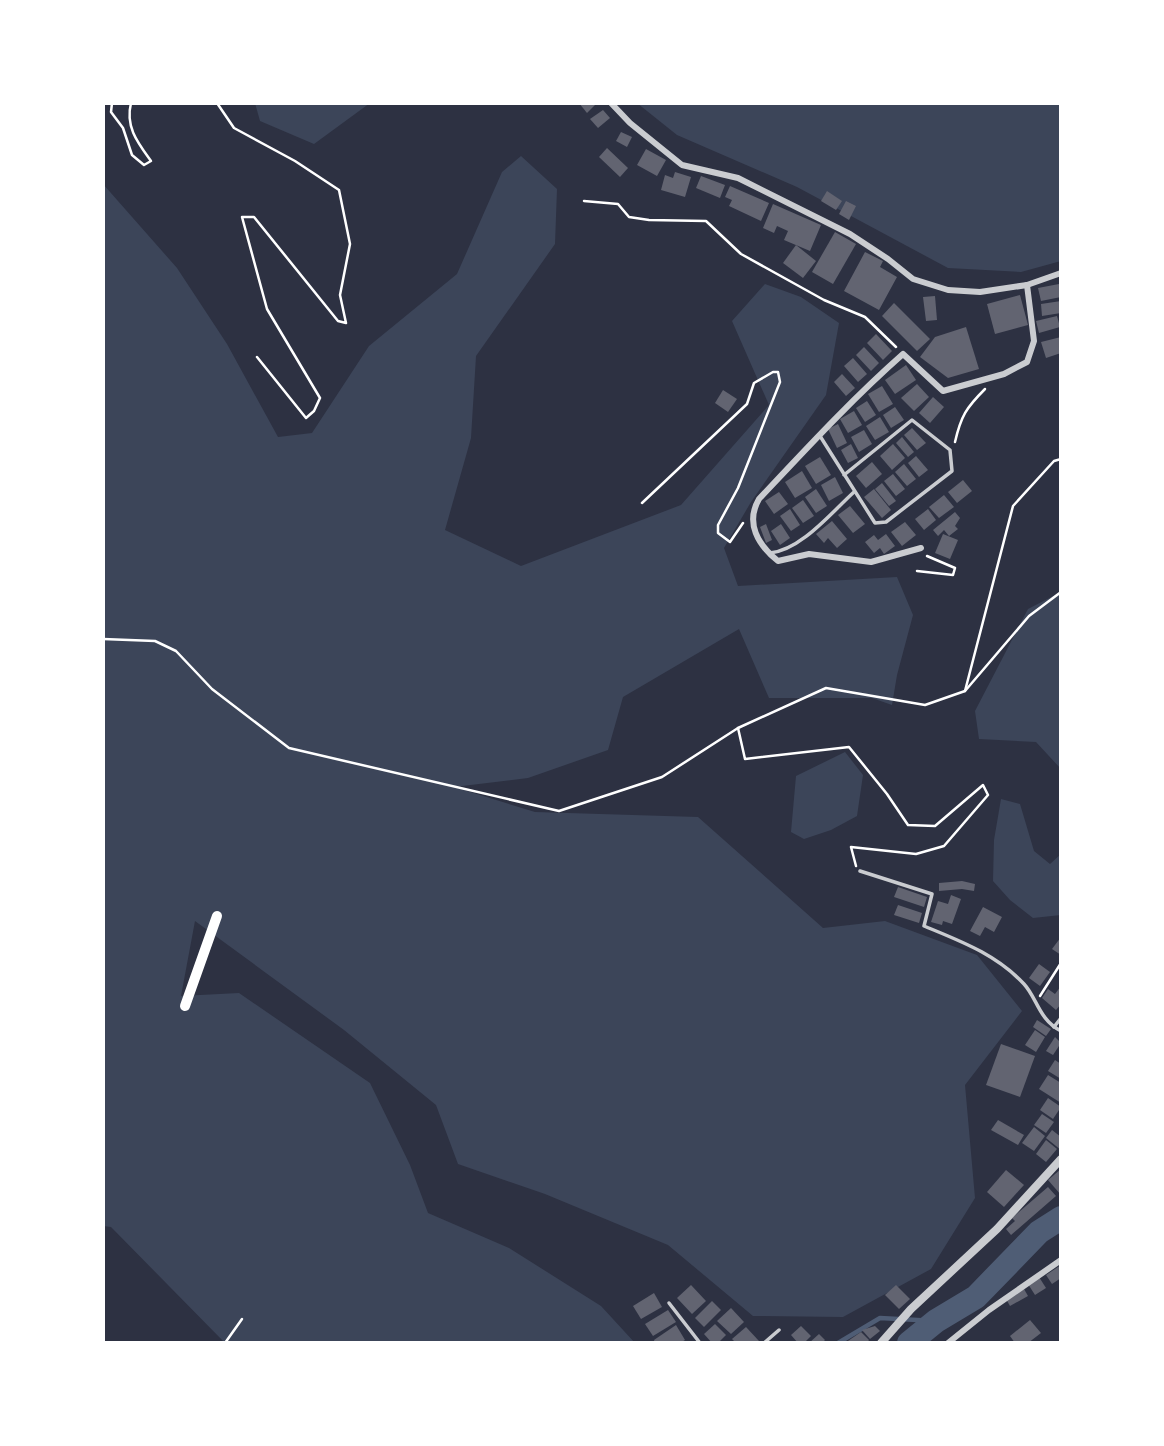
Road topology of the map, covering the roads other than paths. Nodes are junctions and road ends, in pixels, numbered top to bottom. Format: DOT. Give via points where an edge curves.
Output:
graph roads {
  1 [pos="611,103"];
  2 [pos="1061,273"];
  3 [pos="1027,285"];
  4 [pos="819,435"];
  5 [pos="844,475"];
  6 [pos="854,492"];
  7 [pos="918,549"];
  8 [pos="767,553"];
  9 [pos="860,871"];
  10 [pos="217,916"];
  11 [pos="185,1006"];
  12 [pos="1061,1018"];
  13 [pos="1054,1027"];
  14 [pos="1061,1031"];
  15 [pos="1061,1159"];
  16 [pos="1061,1260"];
  17 [pos="669,1303"];
  18 [pos="779,1330"];
  19 [pos="950,1342"];
  20 [pos="700,1343"];
  21 [pos="764,1343"];
  22 [pos="881,1343"];
  1 -- 3 [label="street" via="682,165 748,182 850,234 913,279 980,292"];
  2 -- 3 [label="street"];
  3 -- 4 [label="street" via="1034,341 1027,362 1004,374 943,391 903,354"];
  4 -- 5 [label="lane"];
  4 -- 8 [label="street" via="752,512 752,523"];
  5 -- 6 [label="lane"];
  5 -- 6 [label="lane" via="912,420 950,450 952,471 886,522 875,523"];
  6 -- 8 [label="lane" via="798,543"];
  7 -- 8 [label="street" via="871,562 809,554 778,561"];
  9 -- 13 [label="lane" via="932,894 924,926 999,960 1027,987"];
  10 -- 11 [label="highway"];
  12 -- 13 [label="lane"];
  13 -- 14 [label="lane"];
  15 -- 22 [label="street"];
  16 -- 19 [label="street"];
  17 -- 20 [label="lane"];
  18 -- 21 [label="lane"];
}
